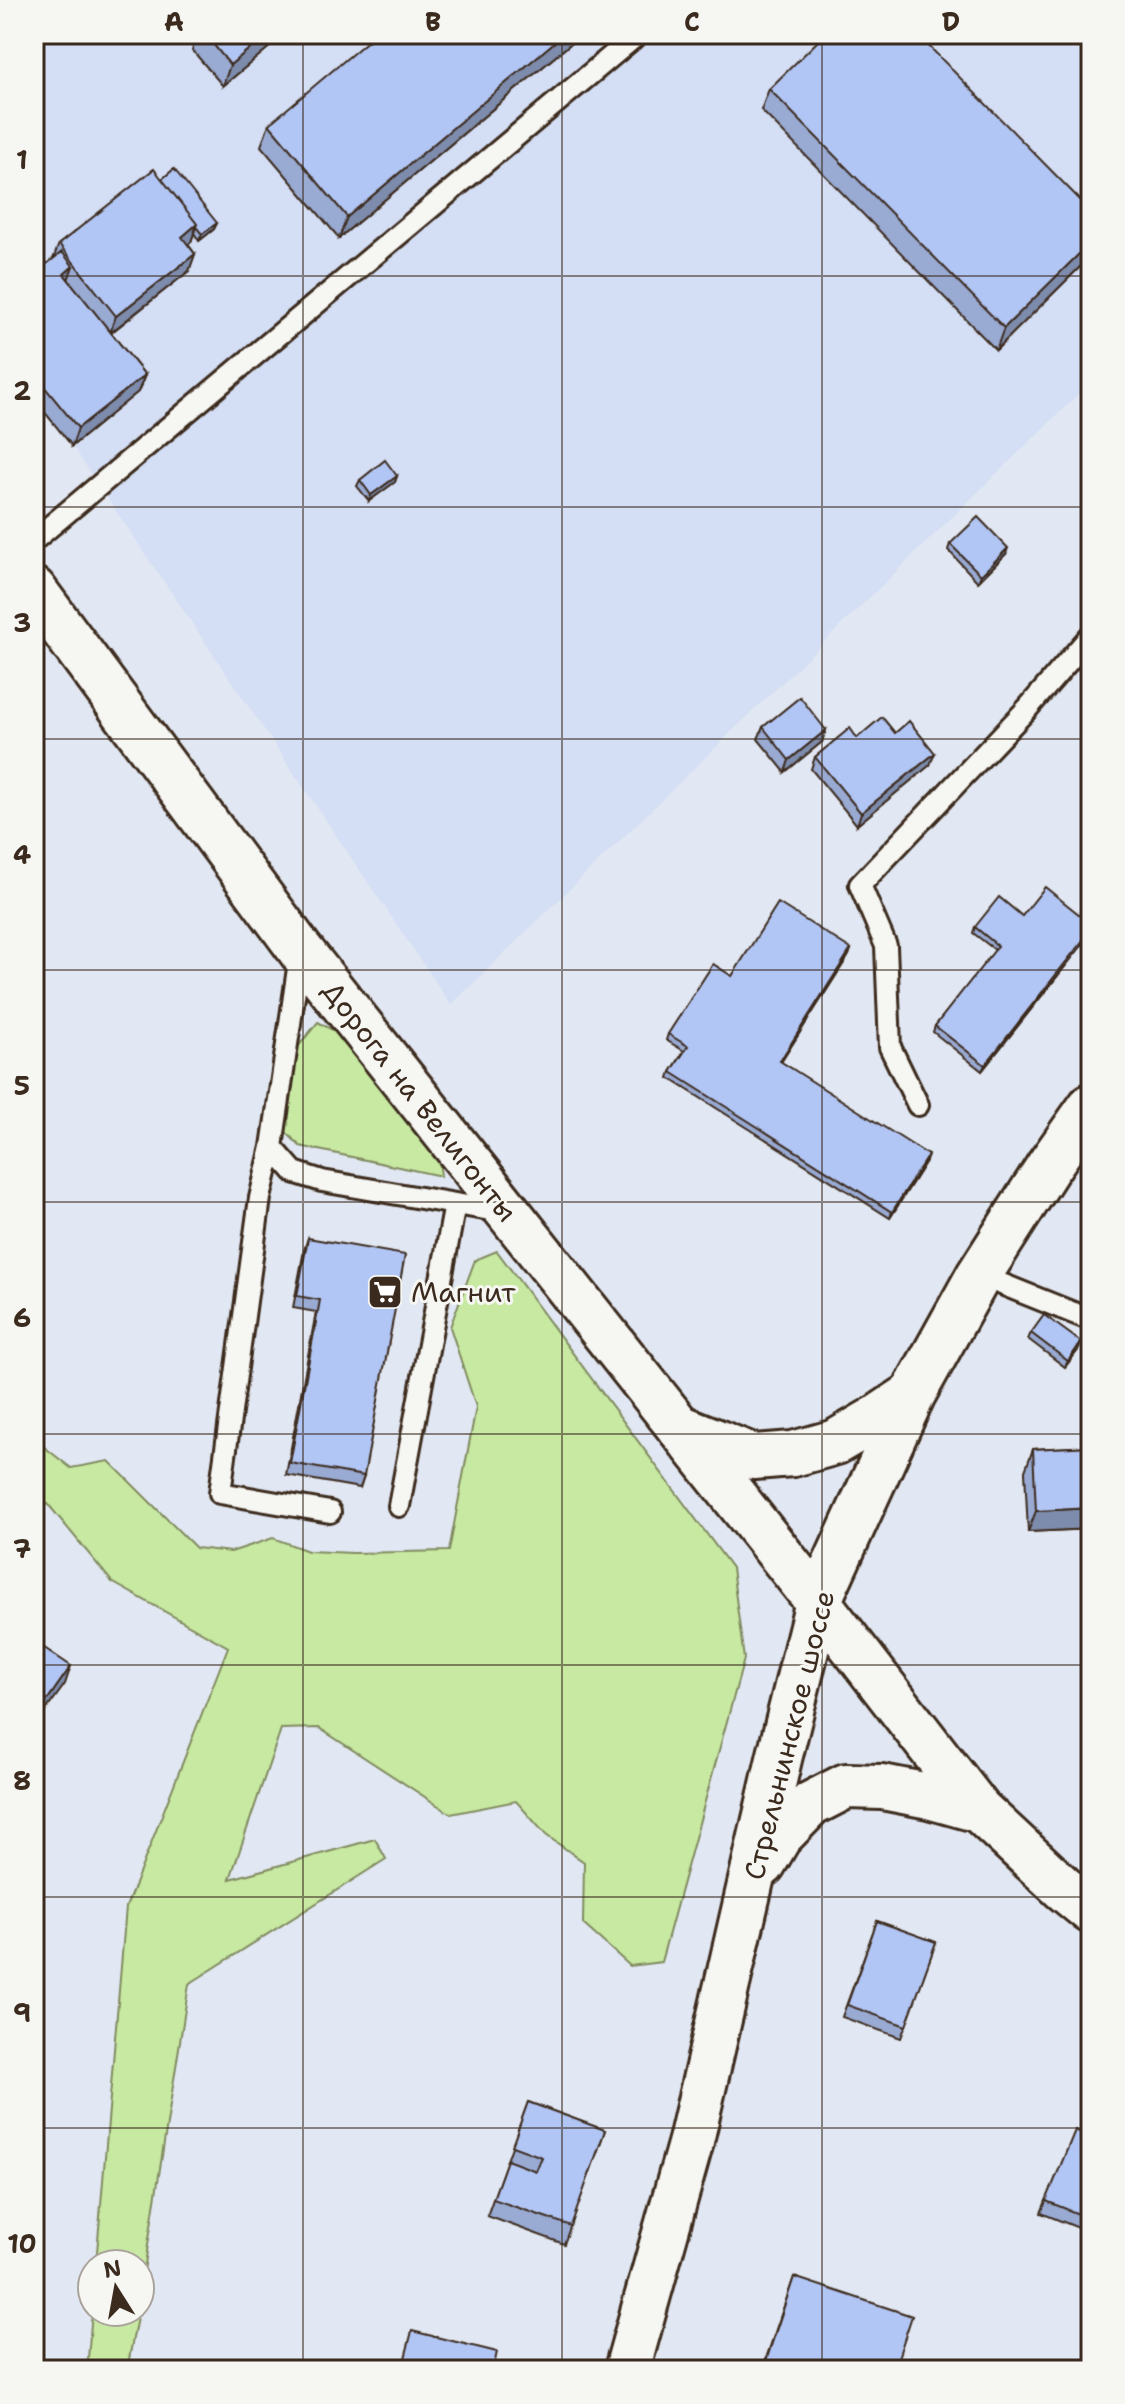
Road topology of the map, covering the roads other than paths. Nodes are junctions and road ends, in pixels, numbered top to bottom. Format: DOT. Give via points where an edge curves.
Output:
graph roads {
  1 [pos="638,34"];
  2 [pos="34,540"];
  3 [pos="34,590"];
  4 [pos="1091,635"];
  5 [pos="301,951"];
  6 [pos="918,1105"];
  7 [pos="1091,1106"];
  8 [pos="272,1147"];
  9 [pos="455,1204"];
  10 [pos="510,1214"];
  11 [pos="979,1275"];
  12 [pos="1091,1320"];
  13 [pos="913,1394"];
  14 [pos="679,1427"];
  15 [pos="399,1506"];
  16 [pos="330,1512"];
  17 [pos="818,1602"];
  18 [pos="979,1810"];
  19 [pos="750,1887"];
  20 [pos="1091,1911"];
  21 [pos="627,2370"];
  1 -- 2 [label="lane"];
  3 -- 5 [label="main road, Дорога на Велигонты"];
  4 -- 6 [label="lane" via="860,885 886,946 890,1047"];
  5 -- 8 [label="lane"];
  5 -- 10 [label="main road, Дорога на Велигонты"];
  7 -- 11 [label="main road, Стрельнинское шоссе"];
  8 -- 9 [label="lane" via="294,1172 322,1181"];
  8 -- 16 [label="lane" via="260,1198 220,1493"];
  9 -- 10 [label="lane"];
  9 -- 15 [label="lane"];
  10 -- 14 [label="main road, Дорога на Велигонты"];
  11 -- 12 [label="lane"];
  11 -- 13 [label="main road, Стрельнинское шоссе"];
  13 -- 14 [label="main road" via="836,1442 793,1454 754,1457"];
  13 -- 17 [label="main road, Стрельнинское шоссе"];
  14 -- 17 [label="main road, Дорога на Велигонты"];
  17 -- 18 [label="main road, Дорога на Велигонты"];
  17 -- 19 [label="main road, Стрельнинское шоссе"];
  18 -- 19 [label="main road" via="918,1793 846,1786 811,1804 779,1837"];
  18 -- 20 [label="main road, Дорога на Велигонты"];
  19 -- 21 [label="main road, Стрельнинское шоссе" via="691,2141"];
}
